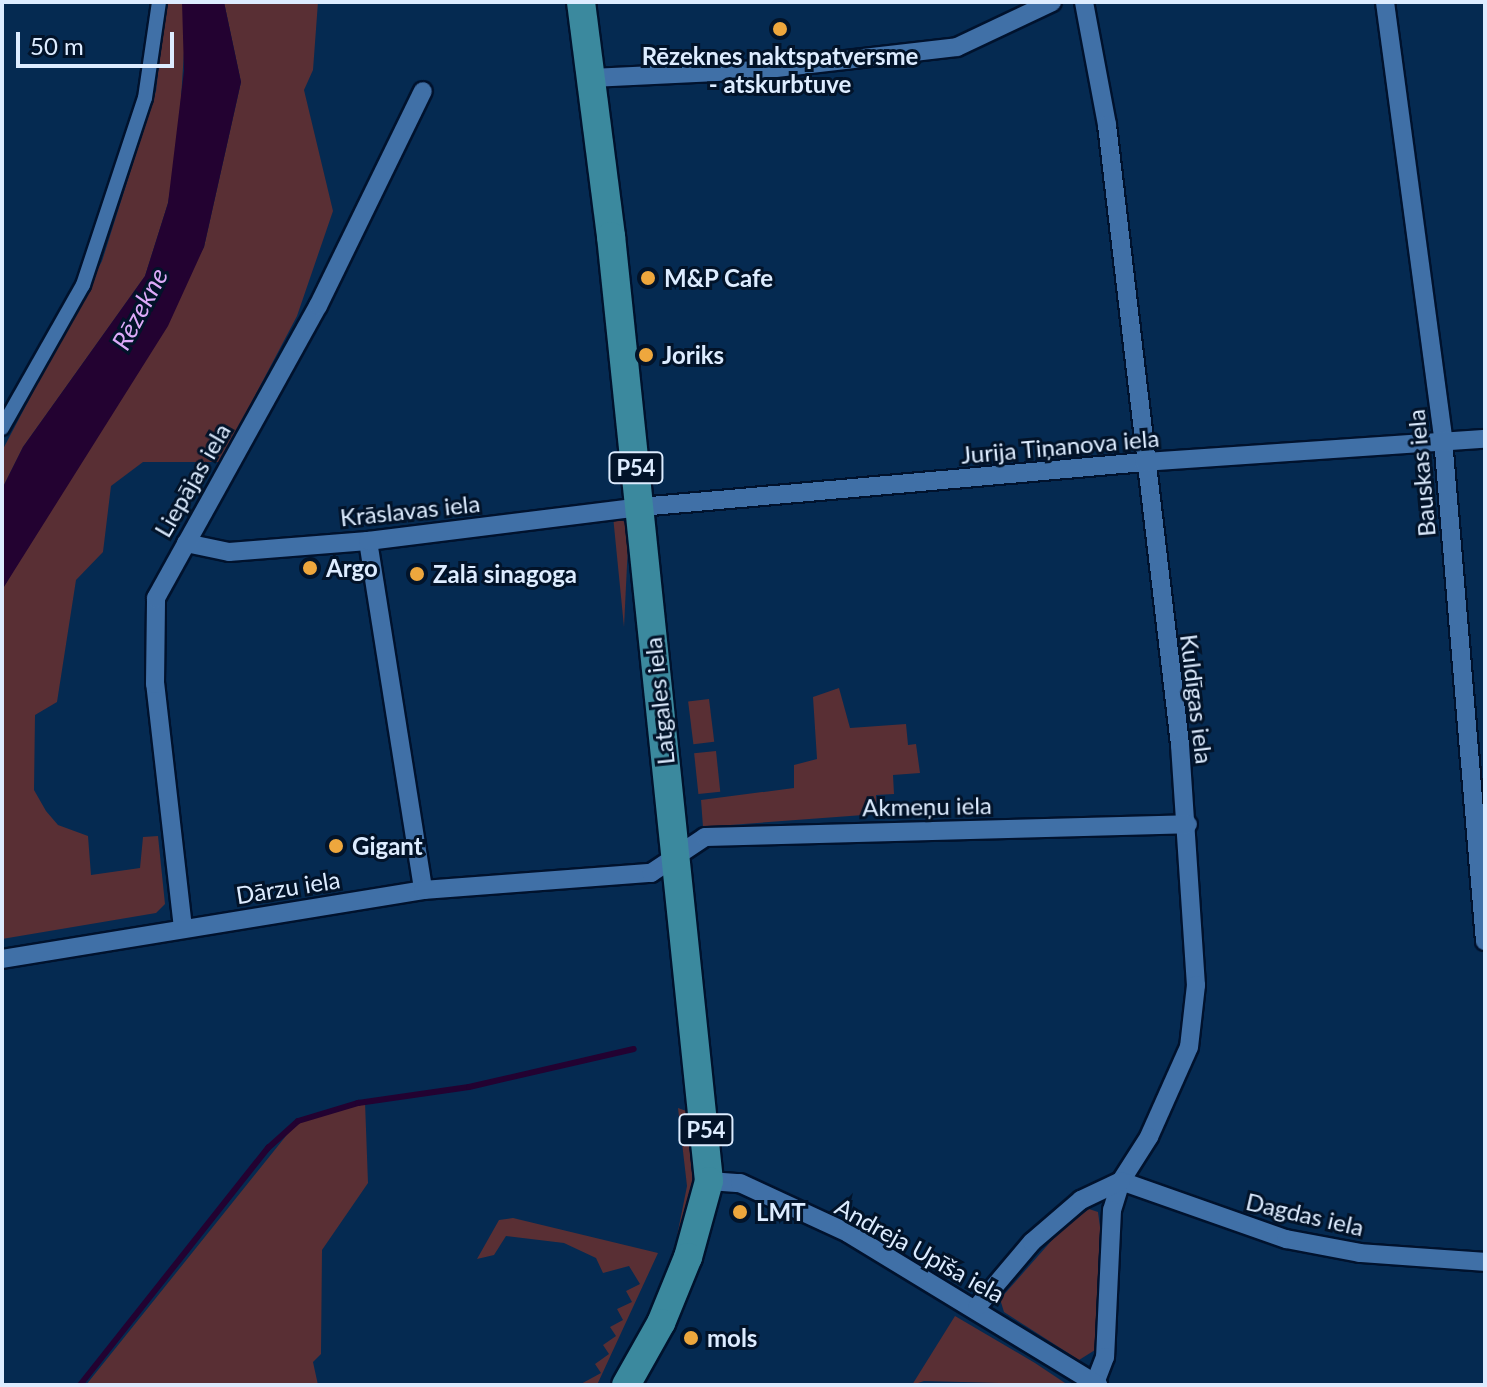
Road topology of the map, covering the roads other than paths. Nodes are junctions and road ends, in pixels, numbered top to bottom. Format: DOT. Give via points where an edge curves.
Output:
graph roads {
  1 [pos="159,2"];
  2 [pos="581,2"];
  3 [pos="1052,2"];
  4 [pos="1084,2"];
  5 [pos="1385,2"];
  6 [pos="591,78"];
  7 [pos="423,91"];
  8 [pos="2,428"];
  9 [pos="1443,439"];
  10 [pos="1485,439"];
  11 [pos="1144,462"];
  12 [pos="640,507"];
  13 [pos="368,541"];
  14 [pos="186,543"];
  15 [pos="1188,824"];
  16 [pos="675,859"];
  17 [pos="423,890"];
  18 [pos="183,928"];
  19 [pos="1485,941"];
  20 [pos="2,959"];
  21 [pos="709,1181"];
  22 [pos="1121,1181"];
  23 [pos="1485,1262"];
  24 [pos="977,1307"];
  25 [pos="1095,1384"];
  26 [pos="626,1385"];
  1 -- 8 [label="street" via="145,98 83,285"];
  2 -- 6 [label="main road, Latgales iela / P54"];
  3 -- 6 [label="street" via="957,47 759,70"];
  4 -- 11 [label="street, Kuldīgas iela" via="1107,125"];
  5 -- 9 [label="street, Bauskas iela"];
  6 -- 12 [label="main road, Latgales iela / P54"];
  7 -- 14 [label="street, Liepājas iela" via="318,306"];
  9 -- 10 [label="street, Jurija Tiņanova iela"];
  9 -- 11 [label="street, Jurija Tiņanova iela"];
  9 -- 19 [label="street, Bauskas iela"];
  11 -- 12 [label="street, Jurija Tiņanova iela"];
  11 -- 15 [label="street, Kuldīgas iela"];
  12 -- 13 [label="street, Krāslavas iela"];
  12 -- 16 [label="main road, Latgales iela / P54"];
  13 -- 14 [label="street, Krāslavas iela" via="229,552"];
  13 -- 17 [label="street"];
  14 -- 18 [label="street, Liepājas iela" via="156,598 153,618 155,684"];
  15 -- 16 [label="street, Akmeņu iela" via="705,837"];
  15 -- 22 [label="street, Kuldīgas iela" via="1196,1023 1163,1109"];
  16 -- 17 [label="street, Dārzu iela" via="651,873"];
  16 -- 21 [label="main road, Latgales iela / P54"];
  17 -- 18 [label="street, Dārzu iela"];
  18 -- 20 [label="street, Dārzu iela"];
  21 -- 24 [label="street, Andreja Upīša iela" via="740,1183 848,1233"];
  21 -- 26 [label="main road, Latgales iela / P54" via="688,1257 661,1323"];
  22 -- 23 [label="street, Dagdas iela" via="1286,1239 1360,1253"];
  22 -- 24 [label="street" via="1081,1200 1032,1242"];
  22 -- 25 [label="street, Kuldīgas iela" via="1112,1210 1105,1357"];
  24 -- 25 [label="street, Andreja Upīša iela"];
}
